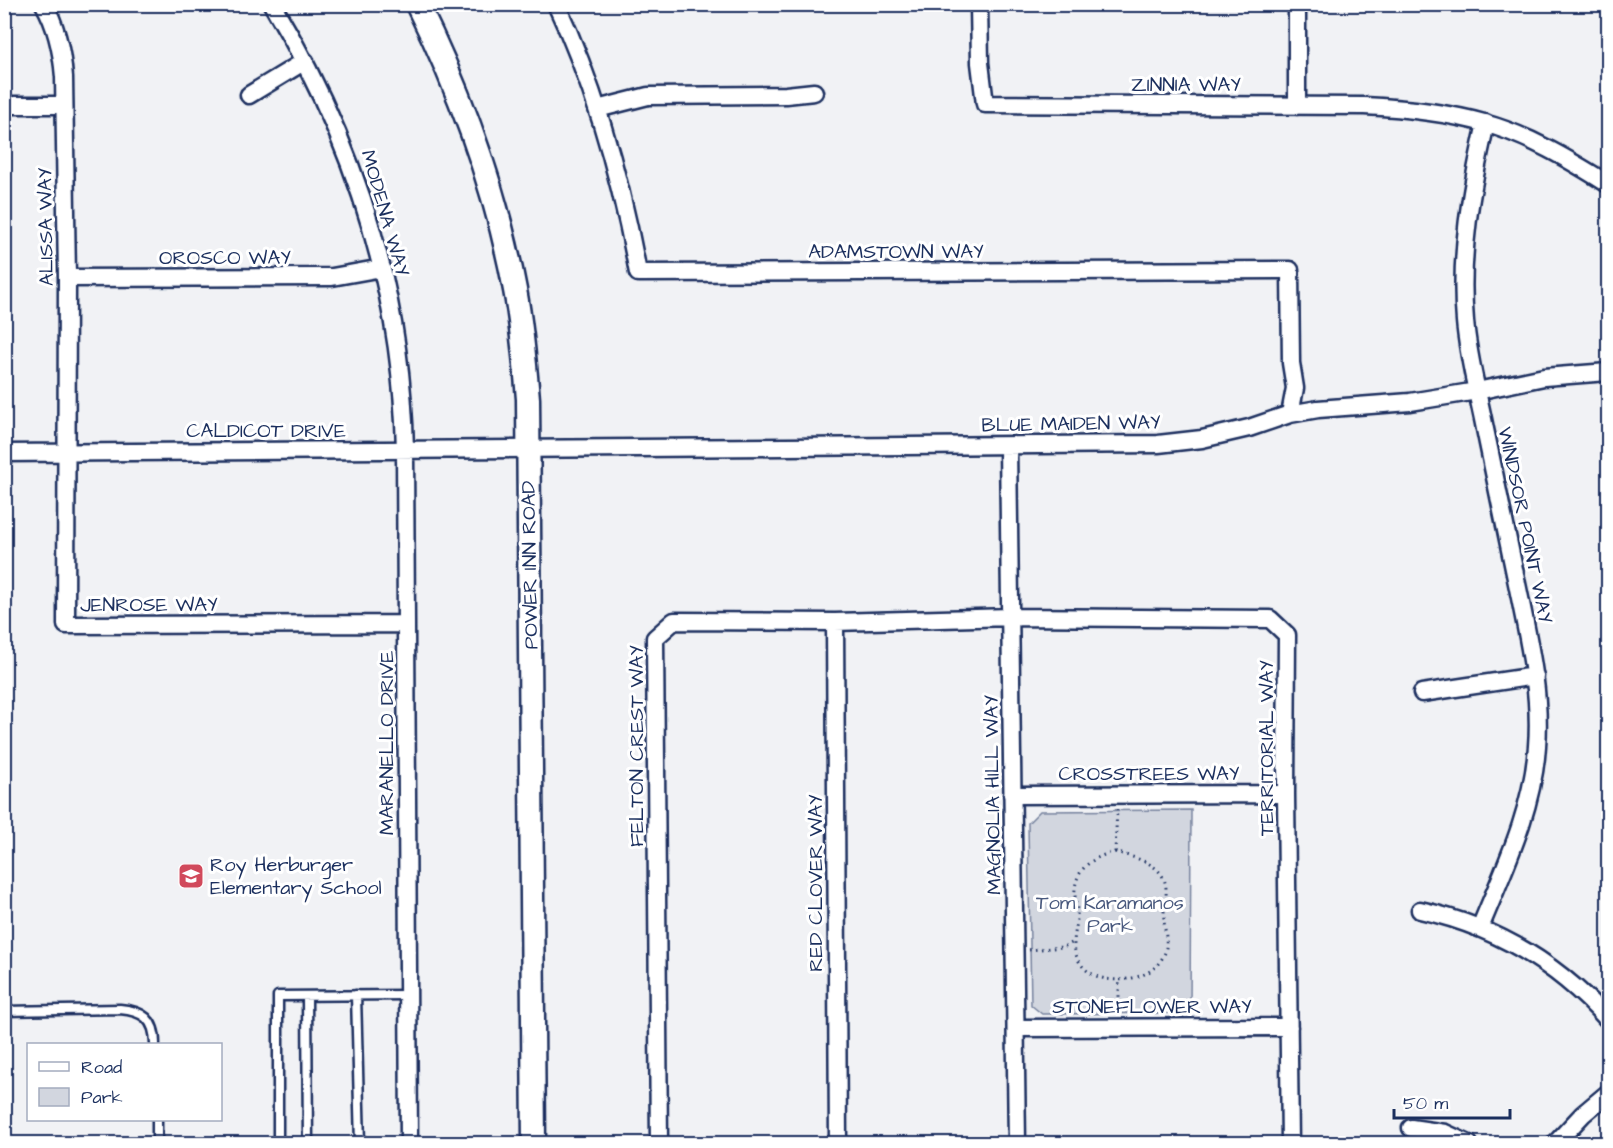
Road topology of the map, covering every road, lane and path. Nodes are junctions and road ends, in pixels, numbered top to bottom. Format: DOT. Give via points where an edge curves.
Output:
graph roads {
  1 [pos="44,4"];
  2 [pos="272,4"];
  3 [pos="417,4"];
  4 [pos="556,4"];
  5 [pos="979,4"];
  6 [pos="1297,4"];
  7 [pos="305,62"];
  8 [pos="814,92"];
  9 [pos="249,95"];
  10 [pos="4,105"];
  11 [pos="64,105"];
  12 [pos="1297,106"];
  13 [pos="597,109"];
  14 [pos="1486,123"];
  15 [pos="1608,184"];
  16 [pos="382,268"];
  17 [pos="67,278"];
  18 [pos="1608,372"];
  19 [pos="1477,391"];
  20 [pos="1290,414"];
  21 [pos="1008,446"];
  22 [pos="528,449"];
  23 [pos="405,450"];
  24 [pos="65,452"];
  25 [pos="4,453"];
  26 [pos="1011,617"];
  27 [pos="835,621"];
  28 [pos="406,624"];
  29 [pos="1535,676"];
  30 [pos="1422,693"];
  31 [pos="1118,794"];
  32 [pos="1286,794"];
  33 [pos="1012,795"];
  34 [pos="1115,852"];
  35 [pos="1420,909"];
  36 [pos="1480,928"];
  37 [pos="1074,942"];
  38 [pos="1015,951"];
  39 [pos="1119,981"];
  40 [pos="408,995"];
  41 [pos="307,996"];
  42 [pos="356,996"];
  43 [pos="4,1011"];
  44 [pos="1608,1020"];
  45 [pos="1289,1027"];
  46 [pos="1016,1028"];
  47 [pos="1114,1028"];
  48 [pos="155,1043"];
  49 [pos="1608,1093"];
  50 [pos="157,1121"];
  51 [pos="1411,1128"];
  52 [pos="157,1143"];
  53 [pos="278,1143"];
  54 [pos="308,1143"];
  55 [pos="360,1143"];
  56 [pos="409,1143"];
  57 [pos="534,1143"];
  58 [pos="659,1143"];
  59 [pos="838,1143"];
  60 [pos="1017,1143"];
  61 [pos="1290,1143"];
  62 [pos="1469,1143"];
  63 [pos="1555,1143"];
  1 -- 11 [label="street, ALISSA WAY" via="57,32 63,59"];
  2 -- 7 [label="street, MODENA WAY"];
  3 -- 22 [label="main road, POWER INN ROAD" via="466,114 501,223 522,335"];
  4 -- 13 [label="street, ADAMSTOWN WAY"];
  5 -- 12 [label="street, ZINNIA WAY" via="985,104"];
  6 -- 12 [label="street"];
  7 -- 9 [label="street"];
  7 -- 16 [label="street, MODENA WAY" via="358,183"];
  8 -- 13 [label="street" via="648,96"];
  10 -- 11 [label="street"];
  11 -- 17 [label="street, ALISSA WAY"];
  12 -- 14 [label="street, ZINNIA WAY" via="1404,108"];
  13 -- 20 [label="street, ADAMSTOWN WAY" via="618,178 639,273 1290,270 1294,388"];
  14 -- 15 [label="street, ZINNIA WAY" via="1546,148"];
  14 -- 19 [label="street, WINDSOR POINT WAY" via="1464,250 1465,322"];
  16 -- 17 [label="street, OROSCO WAY" via="332,277"];
  16 -- 23 [label="street, MODENA WAY" via="400,369"];
  17 -- 24 [label="street, ALISSA WAY"];
  18 -- 19 [label="street, BLUE MAIDEN WAY" via="1544,377"];
  19 -- 20 [label="street, BLUE MAIDEN WAY"];
  19 -- 29 [label="street, WINDSOR POINT WAY"];
  20 -- 21 [label="street, BLUE MAIDEN WAY" via="1249,428 1158,444"];
  21 -- 22 [label="street, BLUE MAIDEN WAY"];
  21 -- 26 [label="street, MAGNOLIA HILL WAY"];
  22 -- 23 [label="street, CALDICOT DRIVE"];
  22 -- 57 [label="main road, POWER INN ROAD"];
  23 -- 24 [label="street, CALDICOT DRIVE"];
  23 -- 28 [label="street, MARANELLO DRIVE"];
  24 -- 25 [label="street, CALDICOT DRIVE"];
  24 -- 28 [label="street, JENROSE WAY" via="66,625"];
  26 -- 27 [label="street, FELTON CREST WAY"];
  26 -- 32 [label="street, TERRITORIAL WAY" via="1270,619 1287,635"];
  26 -- 33 [label="street, MAGNOLIA HILL WAY"];
  27 -- 58 [label="street, FELTON CREST WAY" via="674,621 656,638"];
  27 -- 59 [label="street, RED CLOVER WAY"];
  28 -- 40 [label="street, MARANELLO DRIVE"];
  29 -- 30 [label="street"];
  29 -- 36 [label="street, WINDSOR POINT WAY" via="1538,746 1530,795"];
  31 -- 32 [label="street, CROSSTREES WAY"];
  31 -- 33 [label="street, CROSSTREES WAY"];
  31 -- 34 [label="path"];
  32 -- 45 [label="street, TERRITORIAL WAY"];
  33 -- 38 [label="street, MAGNOLIA HILL WAY"];
  34 -- 37 [label="path" via="1099,855 1078,877 1074,891 1078,912"];
  34 -- 39 [label="path" via="1152,864 1164,876 1167,890 1163,911 1167,943 1163,958 1152,971"];
  35 -- 36 [label="street"];
  36 -- 44 [label="street" via="1542,960 1583,993"];
  37 -- 38 [label="path" via="1063,947"];
  37 -- 39 [label="path" via="1076,955 1086,971 1100,979"];
  38 -- 46 [label="street, MAGNOLIA HILL WAY"];
  39 -- 47 [label="path"];
  40 -- 42 [label="lane"];
  40 -- 56 [label="street, MARANELLO DRIVE"];
  41 -- 42 [label="lane"];
  41 -- 53 [label="lane" via="278,996"];
  41 -- 54 [label="lane"];
  42 -- 55 [label="lane"];
  43 -- 48 [label="lane" via="138,1011 155,1035"];
  45 -- 47 [label="street, STONEFLOWER WAY"];
  45 -- 61 [label="street, TERRITORIAL WAY"];
  46 -- 47 [label="street, STONEFLOWER WAY"];
  46 -- 60 [label="street, MAGNOLIA HILL WAY"];
  49 -- 63 [label="street"];
  50 -- 52 [label="lane"];
  51 -- 62 [label="street" via="1444,1133"];
}
